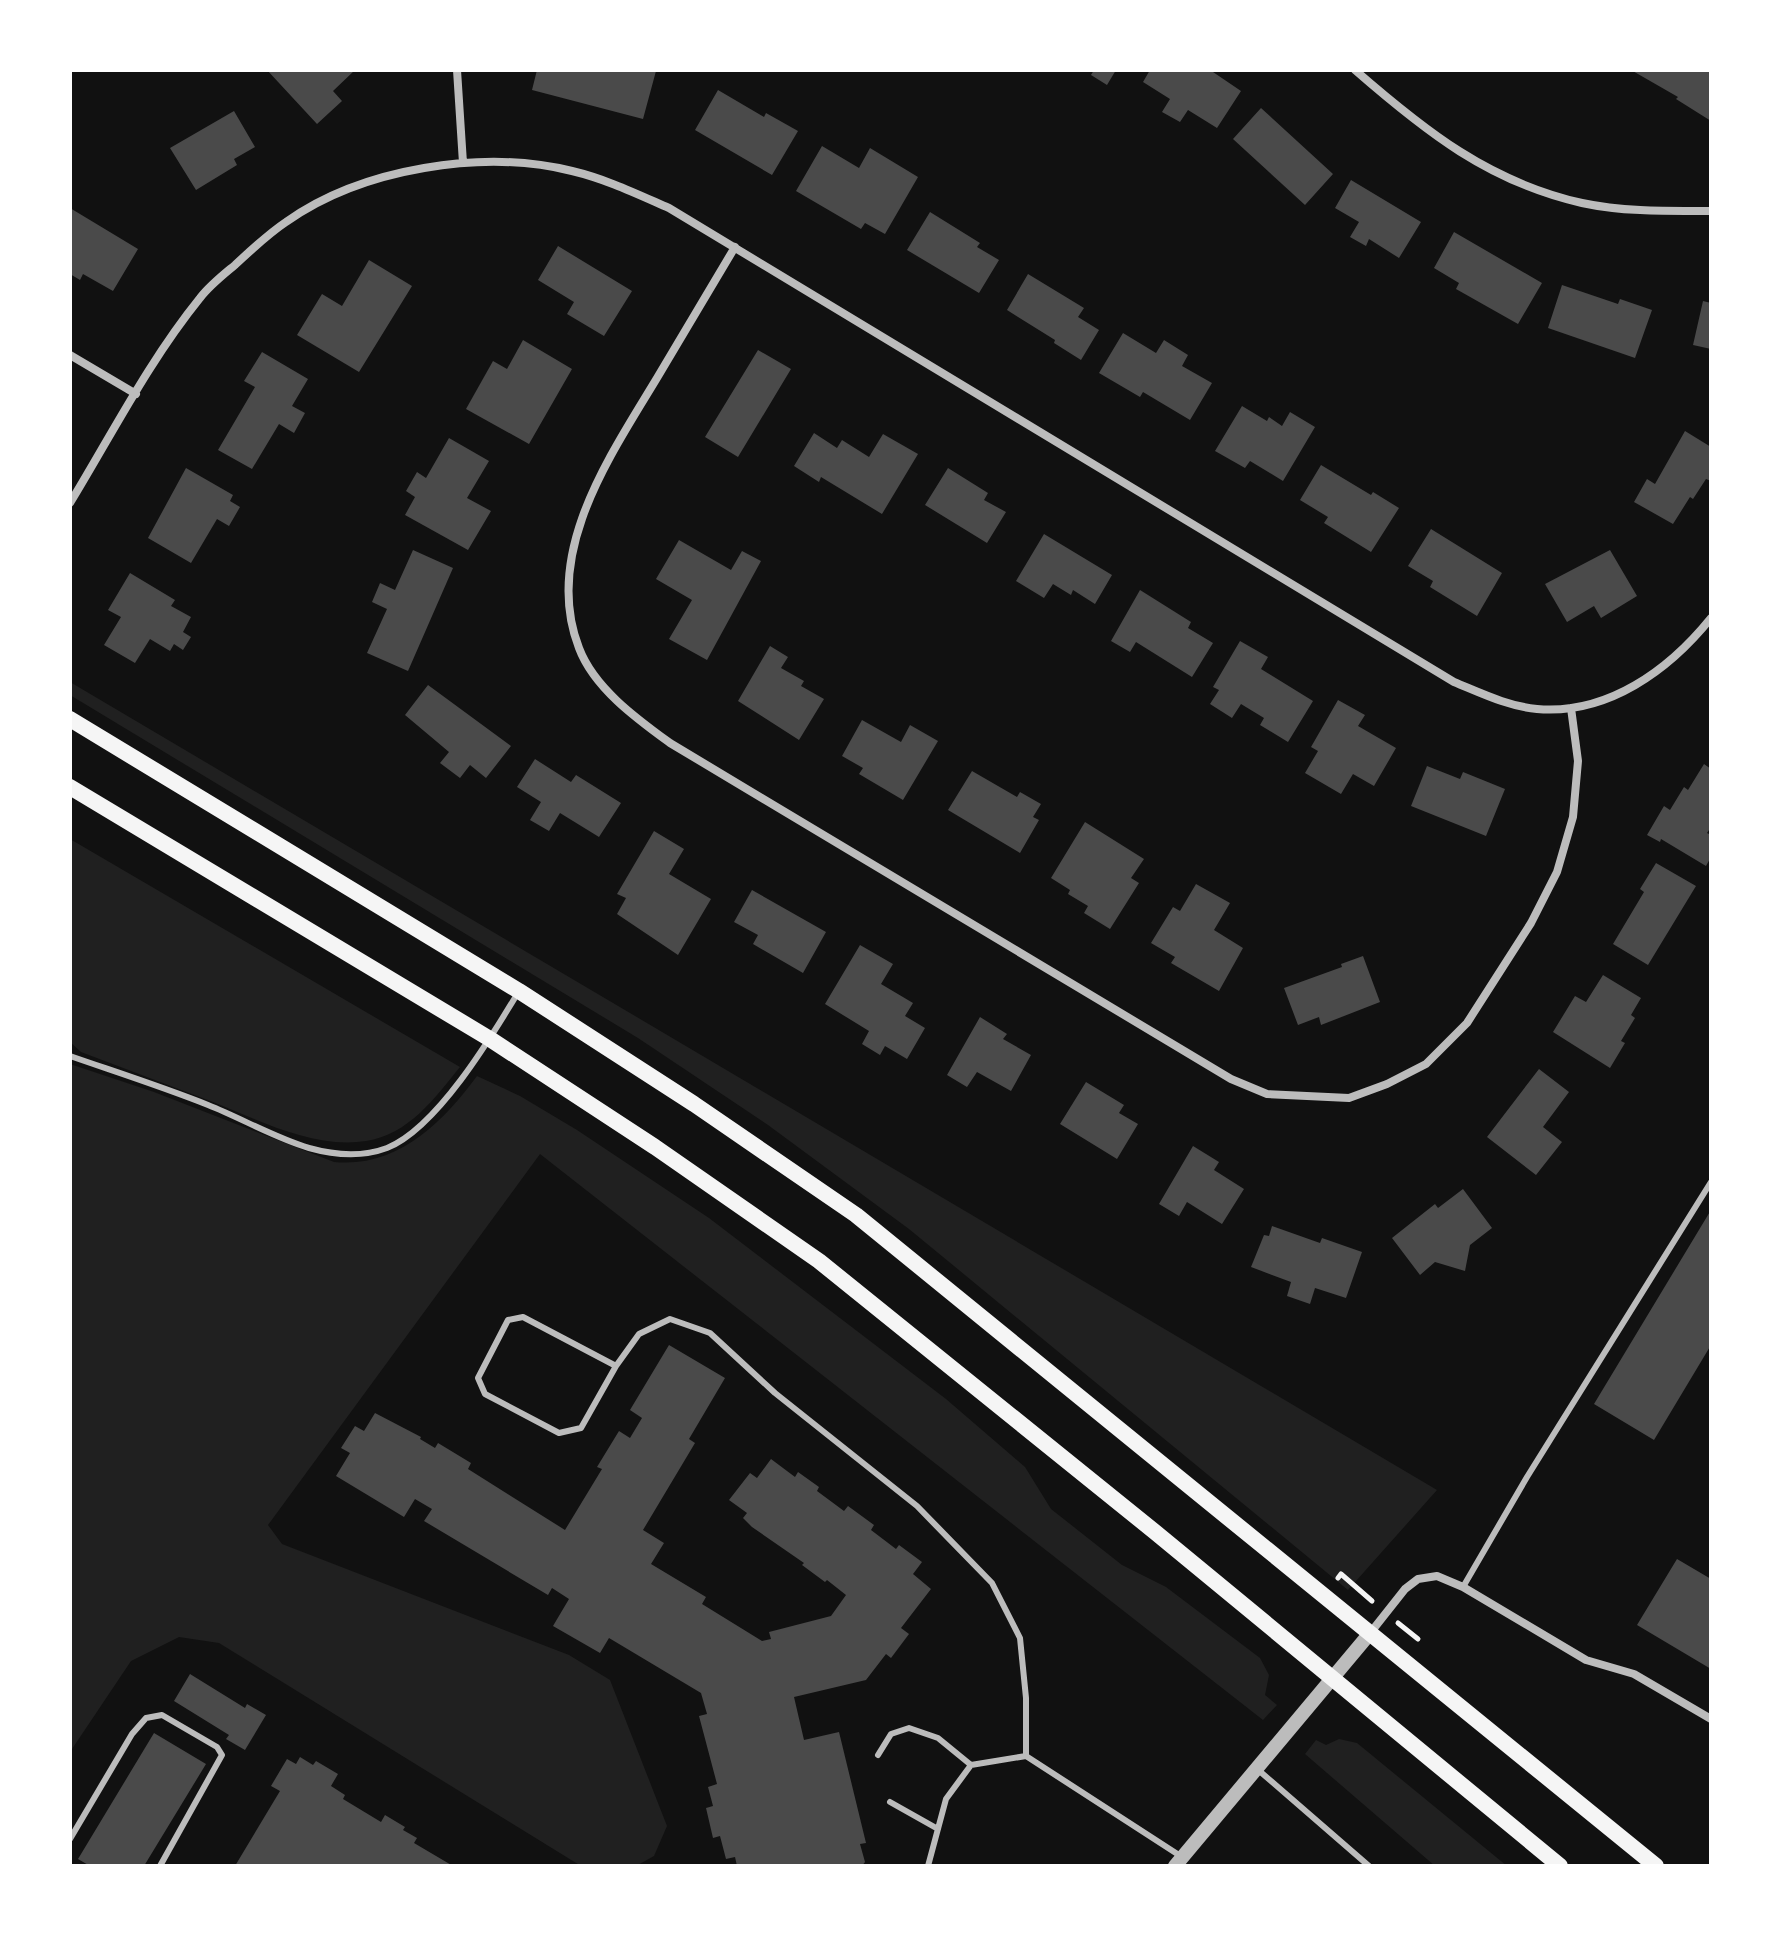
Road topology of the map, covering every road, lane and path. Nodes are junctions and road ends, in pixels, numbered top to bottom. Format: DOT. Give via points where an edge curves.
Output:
graph roads {
  1 [pos="457,70"];
  2 [pos="1355,70"];
  3 [pos="463,163"];
  4 [pos="1711,211"];
  5 [pos="735,247"];
  6 [pos="70,355"];
  7 [pos="136,394"];
  8 [pos="70,503"];
  9 [pos="1711,618"];
  10 [pos="1571,708"];
  11 [pos="70,719"];
  12 [pos="70,787"];
  13 [pos="519,991"];
  14 [pos="490,1039"];
  15 [pos="70,1056"];
  16 [pos="1711,1182"];
  17 [pos="616,1366"];
  18 [pos="1341,1574"];
  19 [pos="1463,1587"];
  20 [pos="1325,1595"];
  21 [pos="1371,1632"];
  22 [pos="1332,1678"];
  23 [pos="1711,1719"];
  24 [pos="878,1755"];
  25 [pos="1026,1756"];
  26 [pos="971,1765"];
  27 [pos="1256,1768"];
  28 [pos="890,1802"];
  29 [pos="938,1829"];
  30 [pos="70,1839"];
  31 [pos="1178,1862"];
  32 [pos="160,1866"];
  33 [pos="928,1866"];
  34 [pos="1369,1866"];
  35 [pos="1560,1866"];
  36 [pos="1656,1866"];
  1 -- 3 [label="street"];
  2 -- 4 [label="street" via="1435,137 1532,187 1583,203 1646,211"];
  3 -- 5 [label="street" via="513,163 597,178 669,208"];
  3 -- 7 [label="street" via="377,180 331,196 287,221 202,295"];
  5 -- 10 [label="street" via="1454,682 1501,702"];
  5 -- 10 [label="street" via="590,497 569,580 570,616 579,650 601,683 670,743 1231,1079 1267,1094 1349,1098 1426,1064 1467,1023 1557,872 1573,817 1578,761"];
  6 -- 7 [label="street"];
  7 -- 8 [label="street"];
  9 -- 10 [label="street" via="1655,674 1615,696"];
  11 -- 13 [label="main road"];
  12 -- 14 [label="main road"];
  13 -- 14 [label="lane"];
  13 -- 20 [label="main road" via="856,1215"];
  14 -- 15 [label="lane" via="428,1118 390,1147 344,1154 309,1148 207,1104"];
  14 -- 22 [label="main road" via="819,1261"];
  16 -- 19 [label="lane"];
  17 -- 17 [label="lane" via="523,1317 508,1320 478,1378 485,1394 559,1433 581,1428"];
  17 -- 25 [label="lane" via="639,1334 670,1319 710,1333 775,1393 917,1506 992,1583 1020,1638"];
  18 -- 20 [label="path"];
  19 -- 21 [label="street" via="1437,1576 1418,1579"];
  19 -- 23 [label="street" via="1586,1660 1634,1674"];
  20 -- 21 [label="main road"];
  21 -- 22 [label="street"];
  21 -- 36 [label="main road"];
  22 -- 27 [label="street"];
  22 -- 35 [label="main road"];
  24 -- 26 [label="lane" via="891,1734 909,1728 938,1738"];
  25 -- 26 [label="lane"];
  25 -- 31 [label="lane"];
  26 -- 29 [label="lane" via="946,1799"];
  27 -- 31 [label="street"];
  27 -- 34 [label="lane"];
  28 -- 29 [label="lane"];
  29 -- 33 [label="lane"];
  30 -- 32 [label="lane" via="132,1734 146,1718 162,1715 222,1755"];
}
